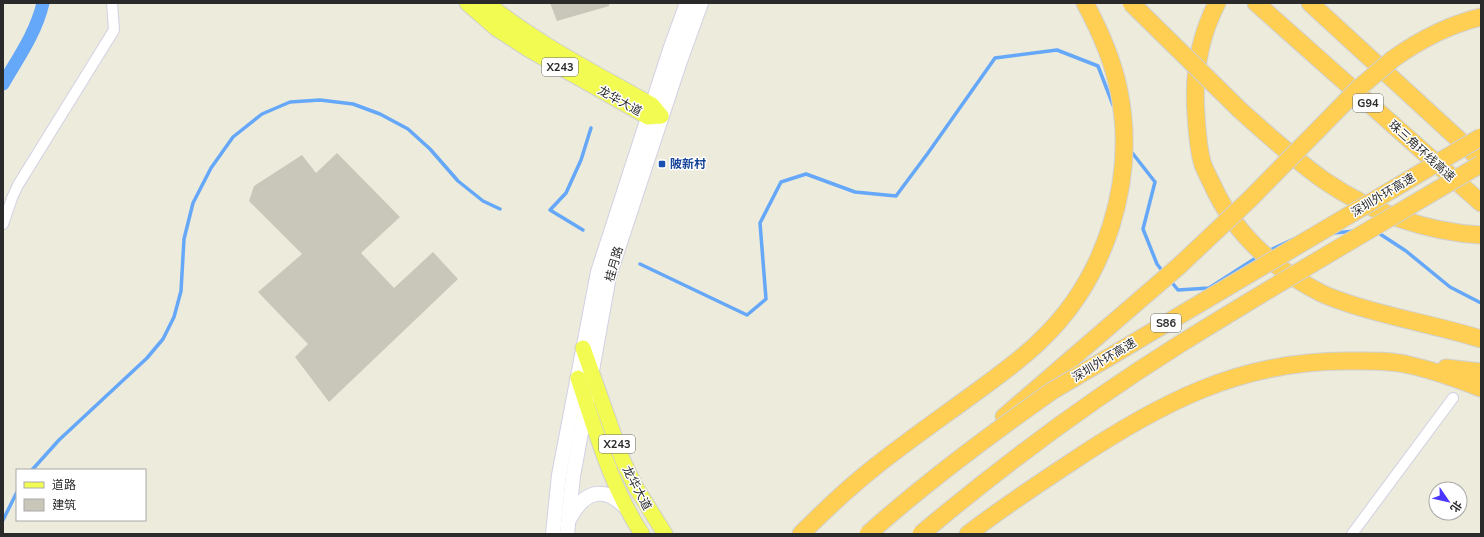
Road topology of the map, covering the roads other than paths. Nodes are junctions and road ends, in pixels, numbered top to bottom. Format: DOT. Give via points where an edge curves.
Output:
graph roads {
  1 [pos="112,3"];
  2 [pos="467,3"];
  3 [pos="487,3"];
  4 [pos="687,3"];
  5 [pos="701,3"];
  6 [pos="1085,3"];
  7 [pos="1131,3"];
  8 [pos="1217,3"];
  9 [pos="1256,3"];
  10 [pos="1310,3"];
  11 [pos="1481,17"];
  12 [pos="654,113"];
  13 [pos="1481,136"];
  14 [pos="1481,160"];
  15 [pos="1481,164"];
  16 [pos="1481,203"];
  17 [pos="3,224"];
  18 [pos="1481,235"];
  19 [pos="1481,340"];
  20 [pos="584,348"];
  21 [pos="1408,364"];
  22 [pos="592,372"];
  23 [pos="1481,372"];
  24 [pos="578,378"];
  25 [pos="1481,388"];
  26 [pos="1453,398"];
  27 [pos="586,402"];
  28 [pos="927,483"];
  29 [pos="627,509"];
  30 [pos="569,520"];
  31 [pos="553,534"];
  32 [pos="567,534"];
  33 [pos="642,534"];
  34 [pos="665,534"];
  35 [pos="801,534"];
  36 [pos="868,534"];
  37 [pos="921,534"];
  38 [pos="968,534"];
  39 [pos="1352,534"];
  1 -- 17 [label="street" via="114,30 18,185"];
  2 -- 12 [label="main road, 龙华大道 / X243" via="497,29 528,49"];
  3 -- 12 [label="main road, 龙华大道 / X243" via="533,37"];
  4 -- 12 [label="main road, 桂月路"];
  5 -- 12 [label="main road, 桂月路" via="680,61"];
  6 -- 35 [label="highway" via="1111,59 1124,125 1124,159 1112,225 1100,257 1084,287 1042,340 871,470"];
  7 -- 18 [label="highway, bridge" via="1241,111 1326,181 1353,198 1410,222 1438,230"];
  8 -- 19 [label="highway, bridge" via="1211,14 1196,67 1197,137 1204,165 1219,199 1245,236 1290,276 1323,294 1366,310"];
  9 -- 16 [label="highway, 珠三角环线高速 / G94"];
  10 -- 14 [label="highway, G94"];
  11 -- 28 [label="highway, bridge" via="1426,37 1375,74 1184,261"];
  12 -- 20 [label="main road, 桂月路" via="598,272"];
  12 -- 22 [label="main road, 桂月路" via="609,276"];
  13 -- 28 [label="highway, 深圳外环高速 / S86, bridge" via="1052,391 994,431"];
  15 -- 37 [label="highway, 深圳外环高速 / S86, bridge" via="1179,345 1052,431"];
  20 -- 22 [label="main road, 龙华大道 / X243"];
  20 -- 24 [label="main road, 桂月路"];
  21 -- 23 [label="highway"];
  21 -- 25 [label="highway" via="1451,376"];
  21 -- 38 [label="highway" via="1361,361 1299,363 1232,378 1193,392 1113,434"];
  22 -- 27 [label="main road, 桂月路"];
  22 -- 34 [label="main road, 龙华大道 / X243" via="634,486"];
  24 -- 27 [label="main road, 龙华大道 / X243"];
  24 -- 31 [label="main road, 桂月路" via="559,475"];
  26 -- 39 [label="street"];
  27 -- 29 [label="main road, 龙华大道 / X243" via="612,477"];
  27 -- 30 [label="main road, 桂月路" via="573,476"];
  28 -- 36 [label="highway, 深圳外环高速 / S86, bridge"];
  29 -- 30 [label="main road" via="613,496 604,493 593,494 582,501"];
  29 -- 33 [label="main road, 龙华大道 / X243"];
  30 -- 32 [label="main road, 桂月路"];
}
